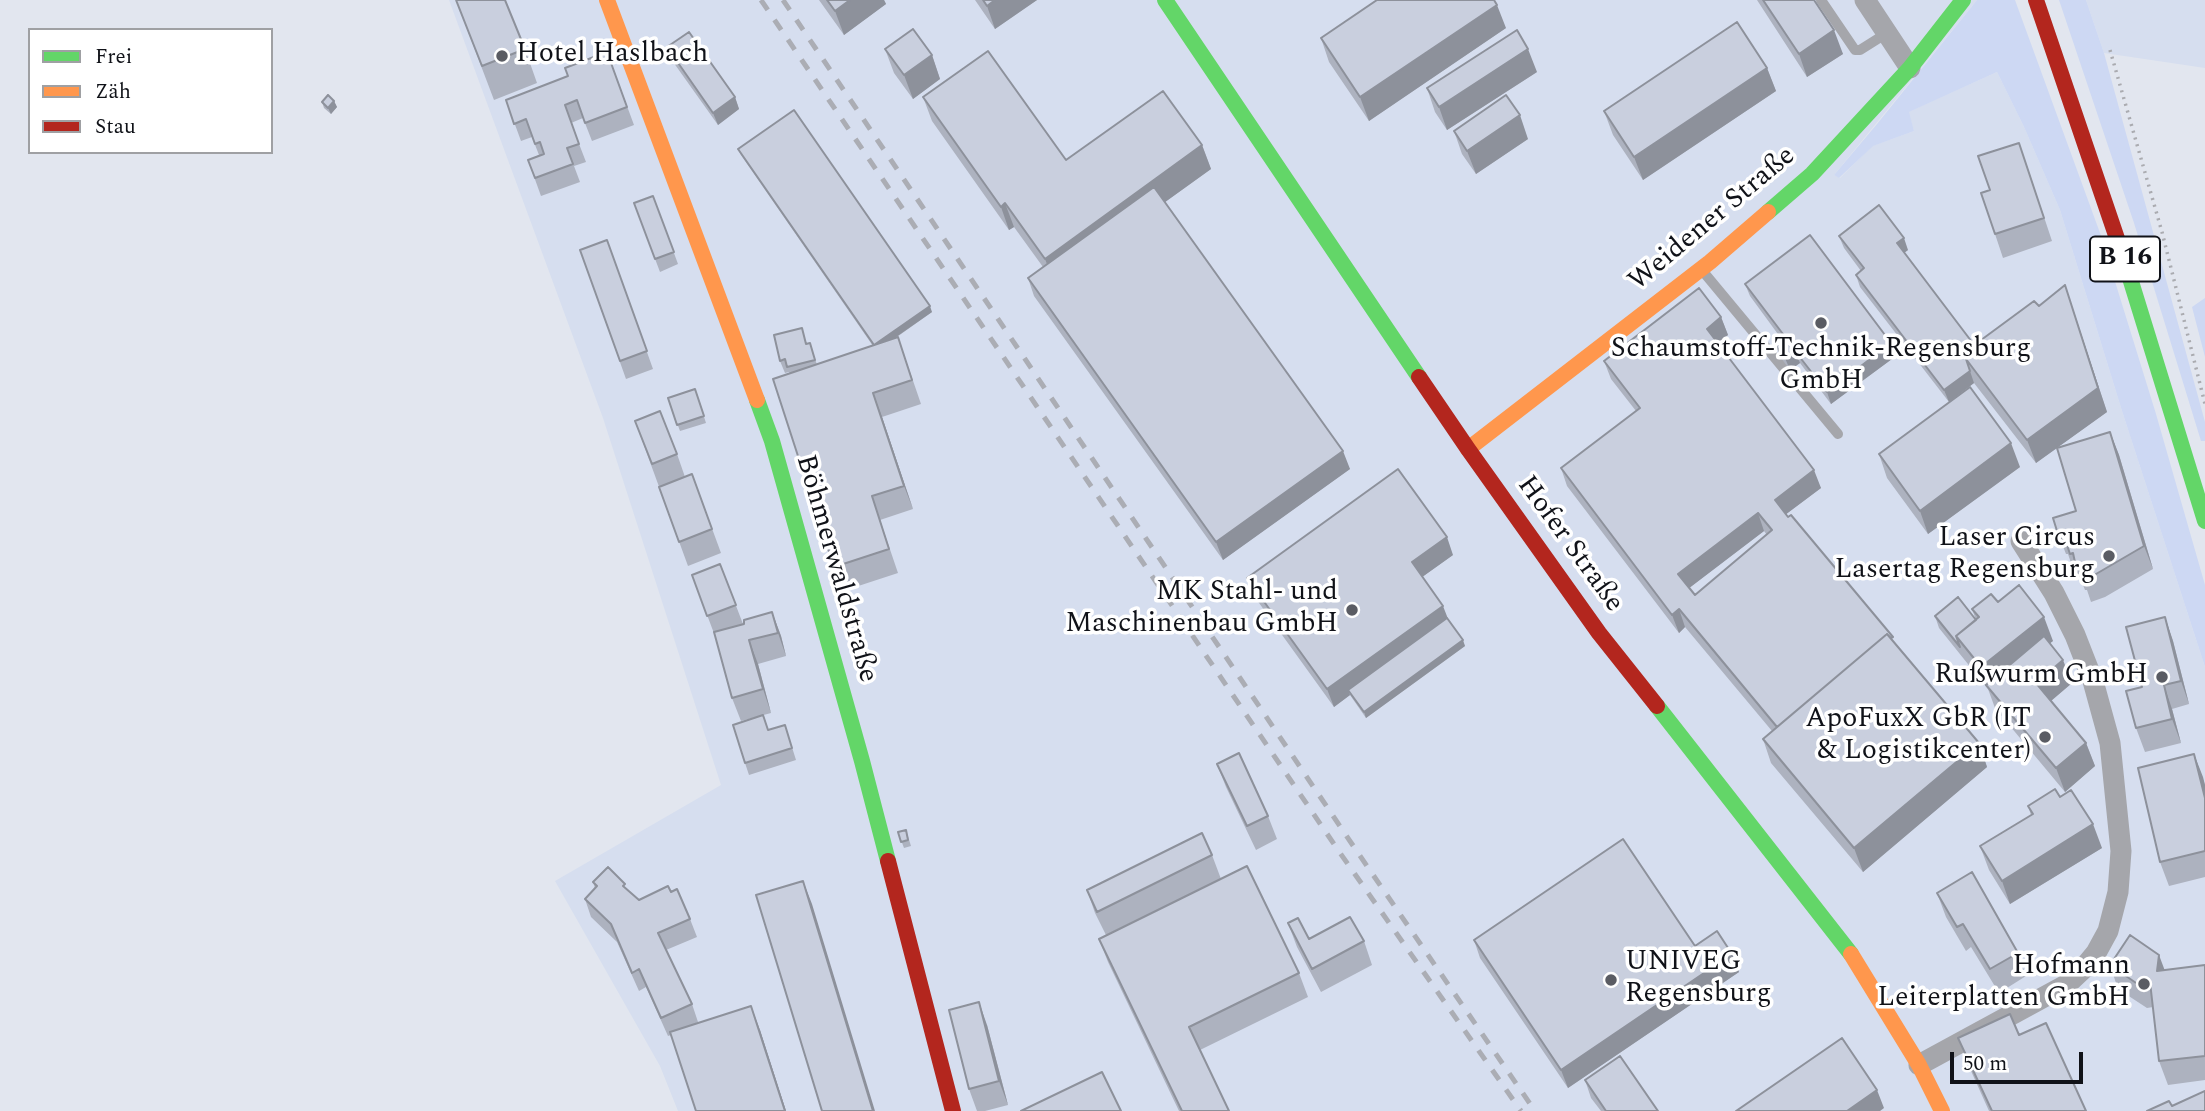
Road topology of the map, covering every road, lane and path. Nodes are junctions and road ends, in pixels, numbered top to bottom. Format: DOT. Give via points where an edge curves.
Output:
graph roads {
  1 [pos="607,0"];
  2 [pos="1165,0"];
  3 [pos="1821,0"];
  4 [pos="1865,0"];
  5 [pos="1963,0"];
  6 [pos="2036,0"];
  7 [pos="1887,33"];
  8 [pos="2110,50"];
  9 [pos="1910,68"];
  10 [pos="1701,269"];
  11 [pos="2205,404"];
  12 [pos="1838,434"];
  13 [pos="1468,449"];
  14 [pos="2205,521"];
  15 [pos="2021,541"];
  16 [pos="1919,1065"];
  17 [pos="953,1111"];
  18 [pos="1942,1111"];
  1 -- 17 [label="main road, Böhmerwaldstraße" via="772,441"];
  2 -- 13 [label="main road, Hofer Straße"];
  3 -- 7 [label="lane" via="1855,50"];
  4 -- 7 [label="street"];
  5 -- 9 [label="main road, Weidener Straße"];
  6 -- 14 [label="main road, B 16" via="2140,305"];
  7 -- 9 [label="street"];
  8 -- 11 [label="path"];
  9 -- 10 [label="main road, Weidener Straße" via="1812,174"];
  10 -- 12 [label="lane"];
  10 -- 13 [label="main road, Weidener Straße"];
  13 -- 16 [label="main road, Hofer Straße" via="1611,649 1844,943"];
  15 -- 16 [label="street" via="2054,593 2093,681 2110,743 2121,851 2118,892 2108,931 2096,953 2066,985"];
  16 -- 18 [label="main road, Hofer Straße"];
}
